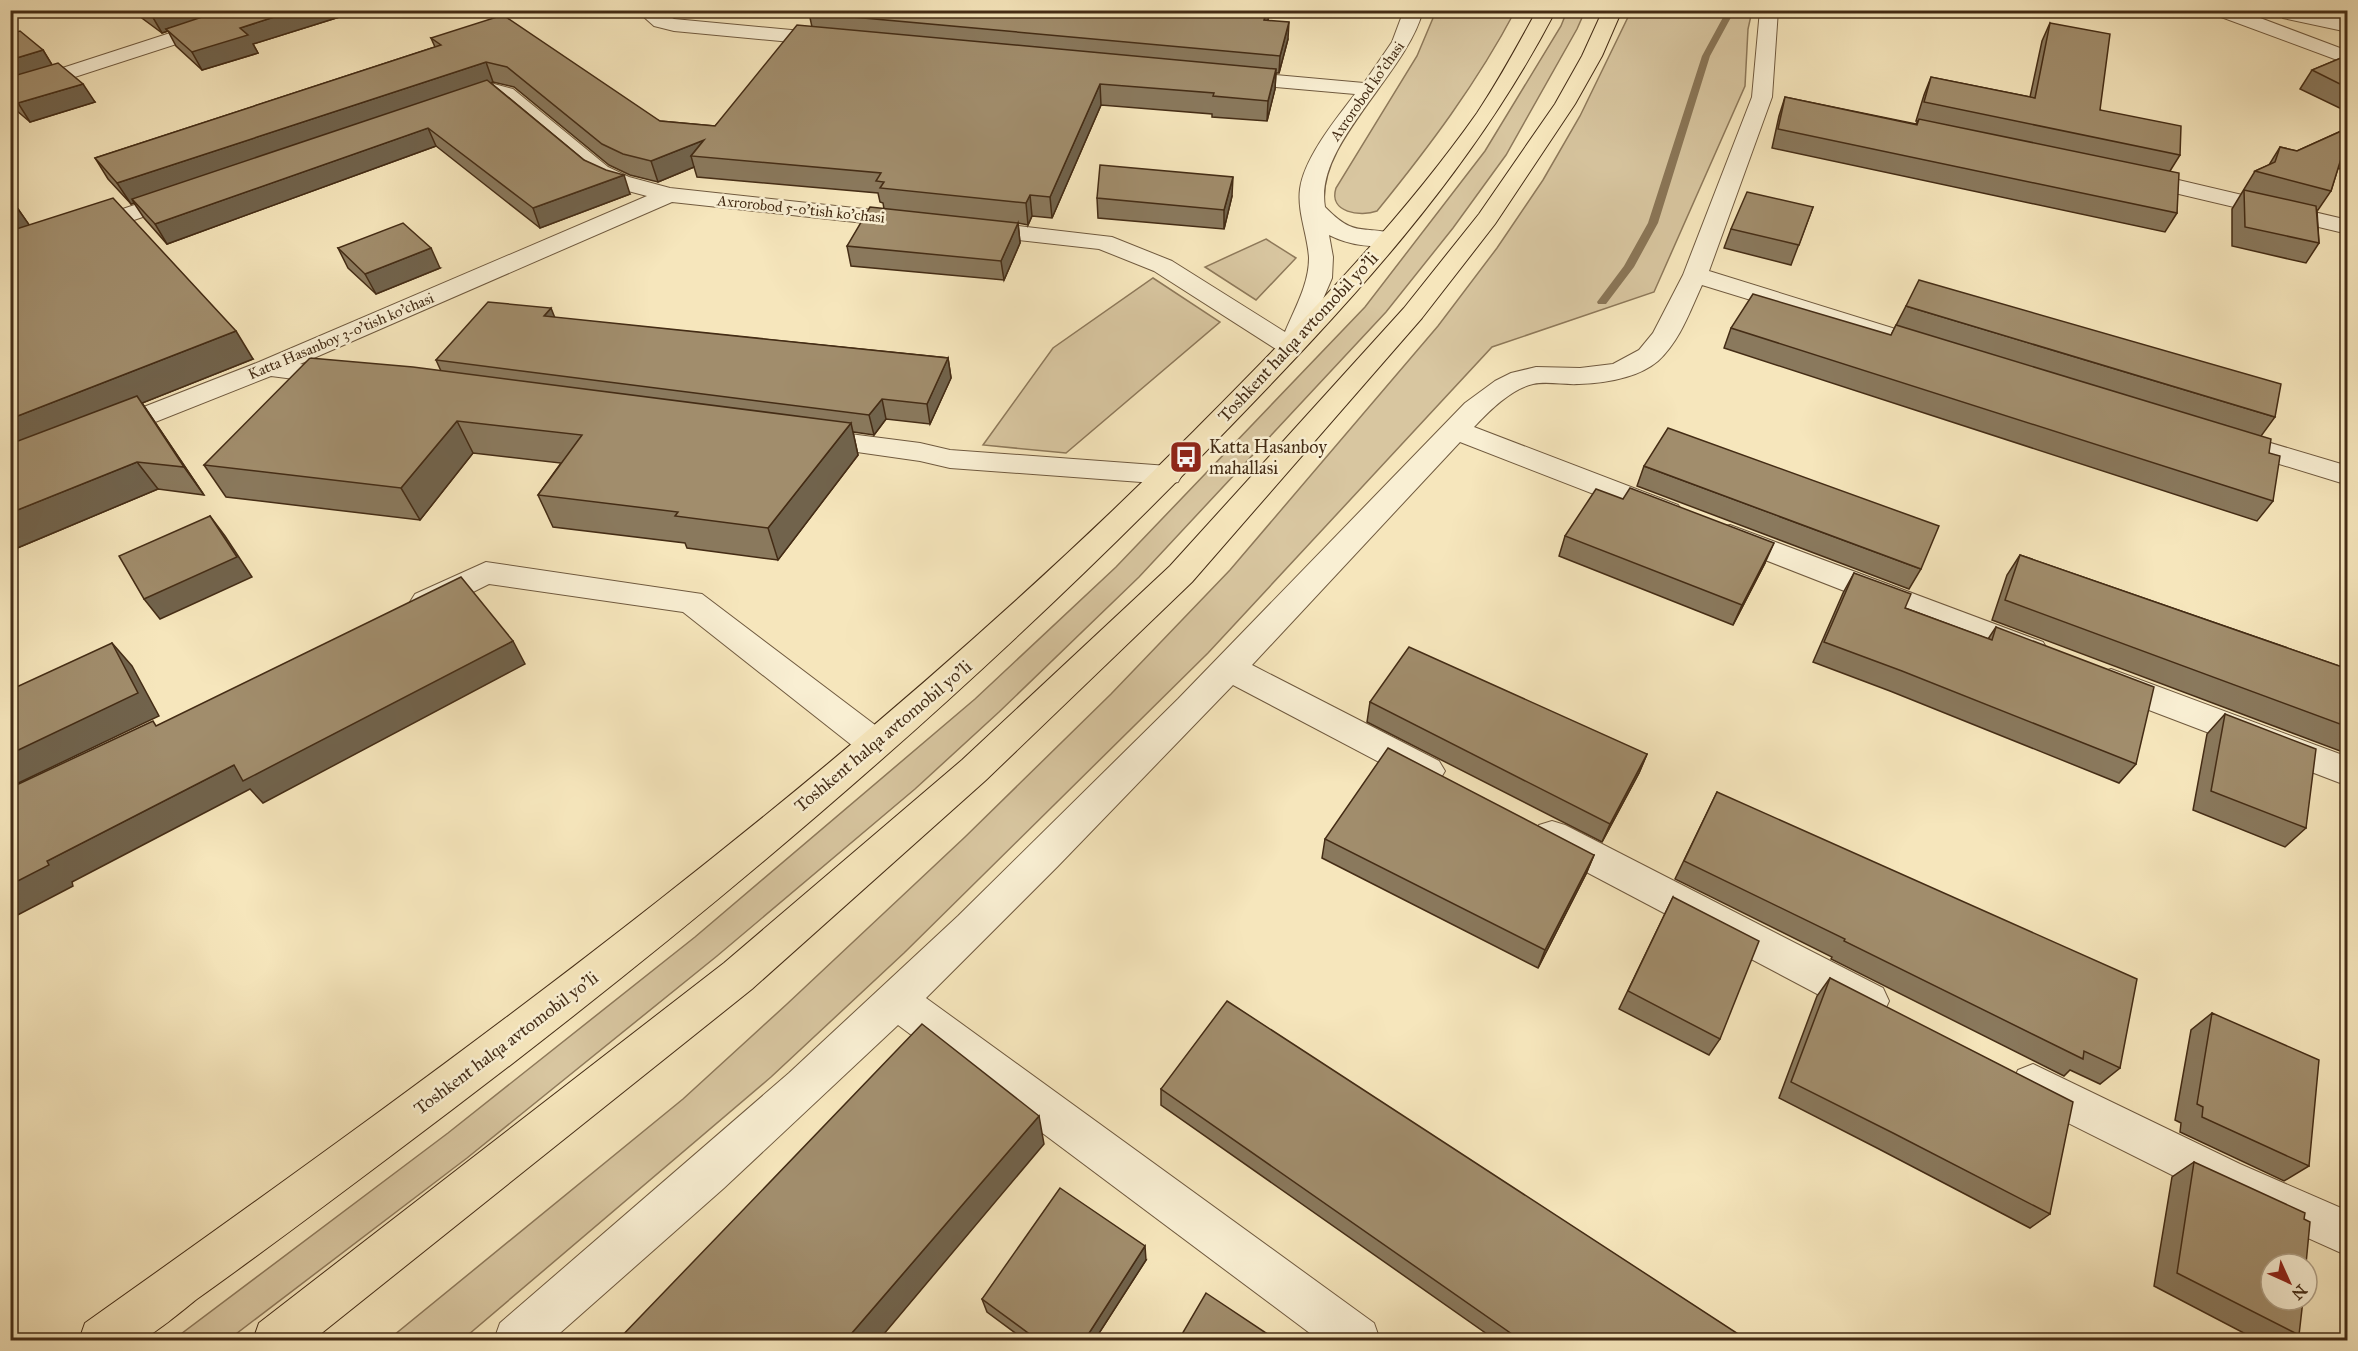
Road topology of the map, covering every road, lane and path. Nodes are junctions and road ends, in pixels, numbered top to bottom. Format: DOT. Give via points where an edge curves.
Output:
graph roads {
  1 [pos="262,10"];
  2 [pos="645,10"];
  3 [pos="1414,10"];
  4 [pos="1546,10"];
  5 [pos="1613,10"];
  6 [pos="1769,10"];
  7 [pos="2220,10"];
  8 [pos="2287,12"];
  9 [pos="2348,26"];
  10 [pos="2268,29"];
  11 [pos="854,42"];
  12 [pos="2348,58"];
  13 [pos="1212,75"];
  14 [pos="1367,89"];
  15 [pos="10,92"];
  16 [pos="439,108"];
  17 [pos="2113,172"];
  18 [pos="202,189"];
  19 [pos="669,195"];
  20 [pos="1313,206"];
  21 [pos="928,223"];
  22 [pos="951,225"];
  23 [pos="2348,227"];
  24 [pos="1388,239"];
  25 [pos="10,255"];
  26 [pos="1695,275"];
  27 [pos="1291,347"];
  28 [pos="1936,349"];
  29 [pos="268,368"];
  30 [pos="363,380"];
  31 [pos="1456,430"];
  32 [pos="2199,430"];
  33 [pos="790,435"];
  34 [pos="86,440"];
  35 [pos="1168,475"];
  36 [pos="2348,476"];
  37 [pos="401,615"];
  38 [pos="1230,669"];
  39 [pos="875,744"];
  40 [pos="2348,772"];
  41 [pos="1463,790"];
  42 [pos="1526,823"];
  43 [pos="896,1000"];
  44 [pos="1897,1015"];
  45 [pos="2003,1069"];
  46 [pos="2348,1234"];
  47 [pos="102,1341"];
  48 [pos="276,1341"];
  49 [pos="517,1341"];
  50 [pos="1358,1341"];
  1 -- 15 [label="street"];
  2 -- 11 [label="street" via="674,26"];
  3 -- 14 [label="street, Axrorobod ko'chasi" via="1395,55"];
  4 -- 24 [label="highway, Toshkent halqa avtomobil yo'li" via="1492,105"];
  5 -- 48 [label="highway" via="1565,104 1487,219 1405,322 1181,574 974,770 738,976"];
  6 -- 26 [label="street" via="1773,99"];
  7 -- 10 [label="street"];
  8 -- 9 [label="street"];
  8 -- 10 [label="street"];
  10 -- 12 [label="street"];
  13 -- 14 [label="street"];
  14 -- 20 [label="street, Axrorobod ko'chasi" via="1330,145 1313,185"];
  16 -- 19 [label="street, Axrorobod 5-o'tish ko'chasi" via="494,90 506,93 600,172"];
  17 -- 23 [label="street"];
  18 -- 25 [label="street"];
  19 -- 21 [label="street, Axrorobod 5-o'tish ko'chasi"];
  19 -- 29 [label="street, Katta Hasanboy 3-o'tish ko'chasi"];
  20 -- 24 [label="street" via="1342,234"];
  20 -- 27 [label="street, Axrorobod ko'chasi" via="1321,257 1320,278"];
  22 -- 27 [label="street" via="1104,242 1163,266"];
  24 -- 27 [label="highway, Toshkent halqa avtomobil yo'li"];
  26 -- 28 [label="street"];
  26 -- 31 [label="street" via="1665,336 1648,356 1619,371 1520,379 1475,409"];
  27 -- 35 [label="highway, Toshkent halqa avtomobil yo'li"];
  29 -- 30 [label="street"];
  29 -- 34 [label="street, Katta Hasanboy 3-o'tish ko'chasi"];
  31 -- 38 [label="street"];
  31 -- 40 [label="street"];
  32 -- 36 [label="street"];
  33 -- 35 [label="street" via="950,459"];
  35 -- 39 [label="highway, Toshkent halqa avtomobil yo'li" via="1034,605"];
  37 -- 39 [label="street" via="486,573 691,602"];
  38 -- 41 [label="street"];
  38 -- 43 [label="street"];
  39 -- 47 [label="highway, Toshkent halqa avtomobil yo'li" via="662,923 509,1042"];
  42 -- 44 [label="street"];
  43 -- 49 [label="street"];
  43 -- 50 [label="street"];
  45 -- 46 [label="street" via="2224,1179"];
}
